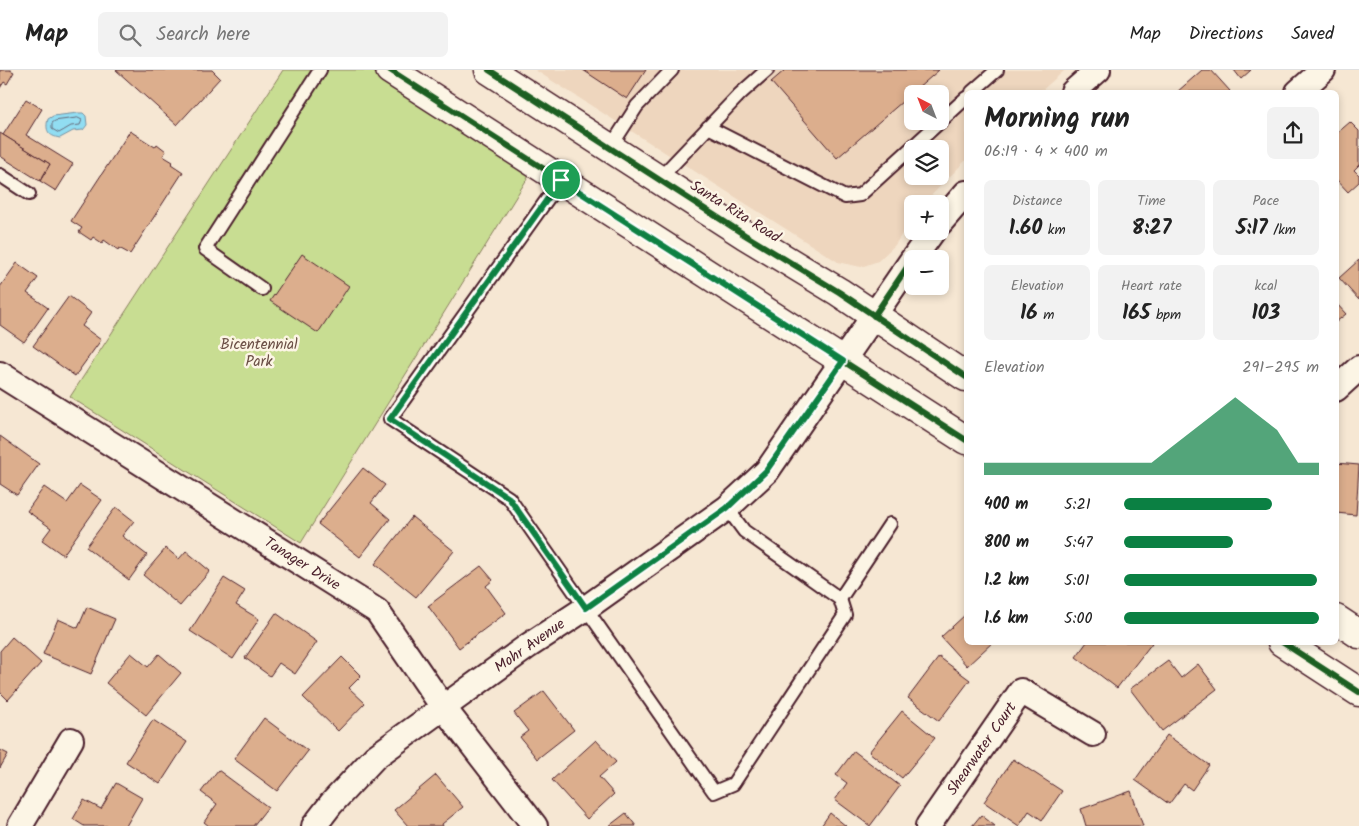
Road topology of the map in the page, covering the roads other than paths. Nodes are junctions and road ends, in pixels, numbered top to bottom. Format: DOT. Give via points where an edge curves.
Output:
graph roads {
  1 [pos="320,70"];
  2 [pos="390,70"];
  3 [pos="489,70"];
  4 [pos="672,70"];
  5 [pos="767,70"];
  6 [pos="997,70"];
  7 [pos="1098,70"];
  8 [pos="1322,70"];
  9 [pos="974,90"];
  10 [pos="1075,90"];
  11 [pos="1300,90"];
  12 [pos="964,100"];
  13 [pos="708,127"];
  14 [pos="610,148"];
  15 [pos="0,175"];
  16 [pos="658,179"];
  17 [pos="561,180"];
  18 [pos="29,194"];
  19 [pos="964,196"];
  20 [pos="949,213"];
  21 [pos="904,272"];
  22 [pos="262,289"];
  23 [pos="874,316"];
  24 [pos="843,361"];
  25 [pos="1359,368"];
  26 [pos="0,374"];
  27 [pos="964,376"];
  28 [pos="1339,386"];
  29 [pos="964,439"];
  30 [pos="727,508"];
  31 [pos="890,524"];
  32 [pos="840,599"];
  33 [pos="586,608"];
  34 [pos="1339,621"];
  35 [pos="1359,634"];
  36 [pos="1287,645"];
  37 [pos="1359,692"];
  38 [pos="443,707"];
  39 [pos="1093,734"];
  40 [pos="71,740"];
  41 [pos="20,826"];
  42 [pos="314,826"];
  43 [pos="535,826"];
  44 [pos="928,826"];
  1 -- 22 [label="lane" via="204,249"];
  2 -- 17 [label="main road"];
  3 -- 14 [label="main road, Santa Rita Road"];
  4 -- 14 [label="lane" via="638,106"];
  5 -- 13 [label="lane"];
  6 -- 9 [label="lane"];
  7 -- 10 [label="street"];
  8 -- 11 [label="street"];
  12 -- 13 [label="lane" via="860,195 845,197"];
  13 -- 16 [label="lane"];
  14 -- 16 [label="main road, Santa Rita Road"];
  15 -- 18 [label="lane"];
  16 -- 23 [label="main road, Santa Rita Road"];
  17 -- 24 [label="main road"];
  17 -- 33 [label="lane" via="390,419 509,498"];
  19 -- 20 [label="street"];
  21 -- 23 [label="street, Mohr Avenue"];
  23 -- 24 [label="street, Mohr Avenue"];
  23 -- 27 [label="main road, Santa Rita Road"];
  24 -- 29 [label="main road"];
  24 -- 30 [label="street, Mohr Avenue" via="766,471"];
  25 -- 28 [label="street"];
  26 -- 38 [label="street, Tanager Drive" via="377,611"];
  30 -- 32 [label="lane" via="744,531"];
  30 -- 33 [label="street, Mohr Avenue"];
  31 -- 32 [label="lane"];
  32 -- 33 [label="lane" via="845,615 733,784 714,792"];
  33 -- 38 [label="street, Mohr Avenue"];
  34 -- 35 [label="main road"];
  36 -- 37 [label="main road"];
  38 -- 42 [label="street, Mohr Avenue" via="375,757 330,804"];
  38 -- 43 [label="street, Tanager Drive"];
  39 -- 44 [label="street, Shearwater Court" via="1021,691"];
  40 -- 41 [label="street"];
}
